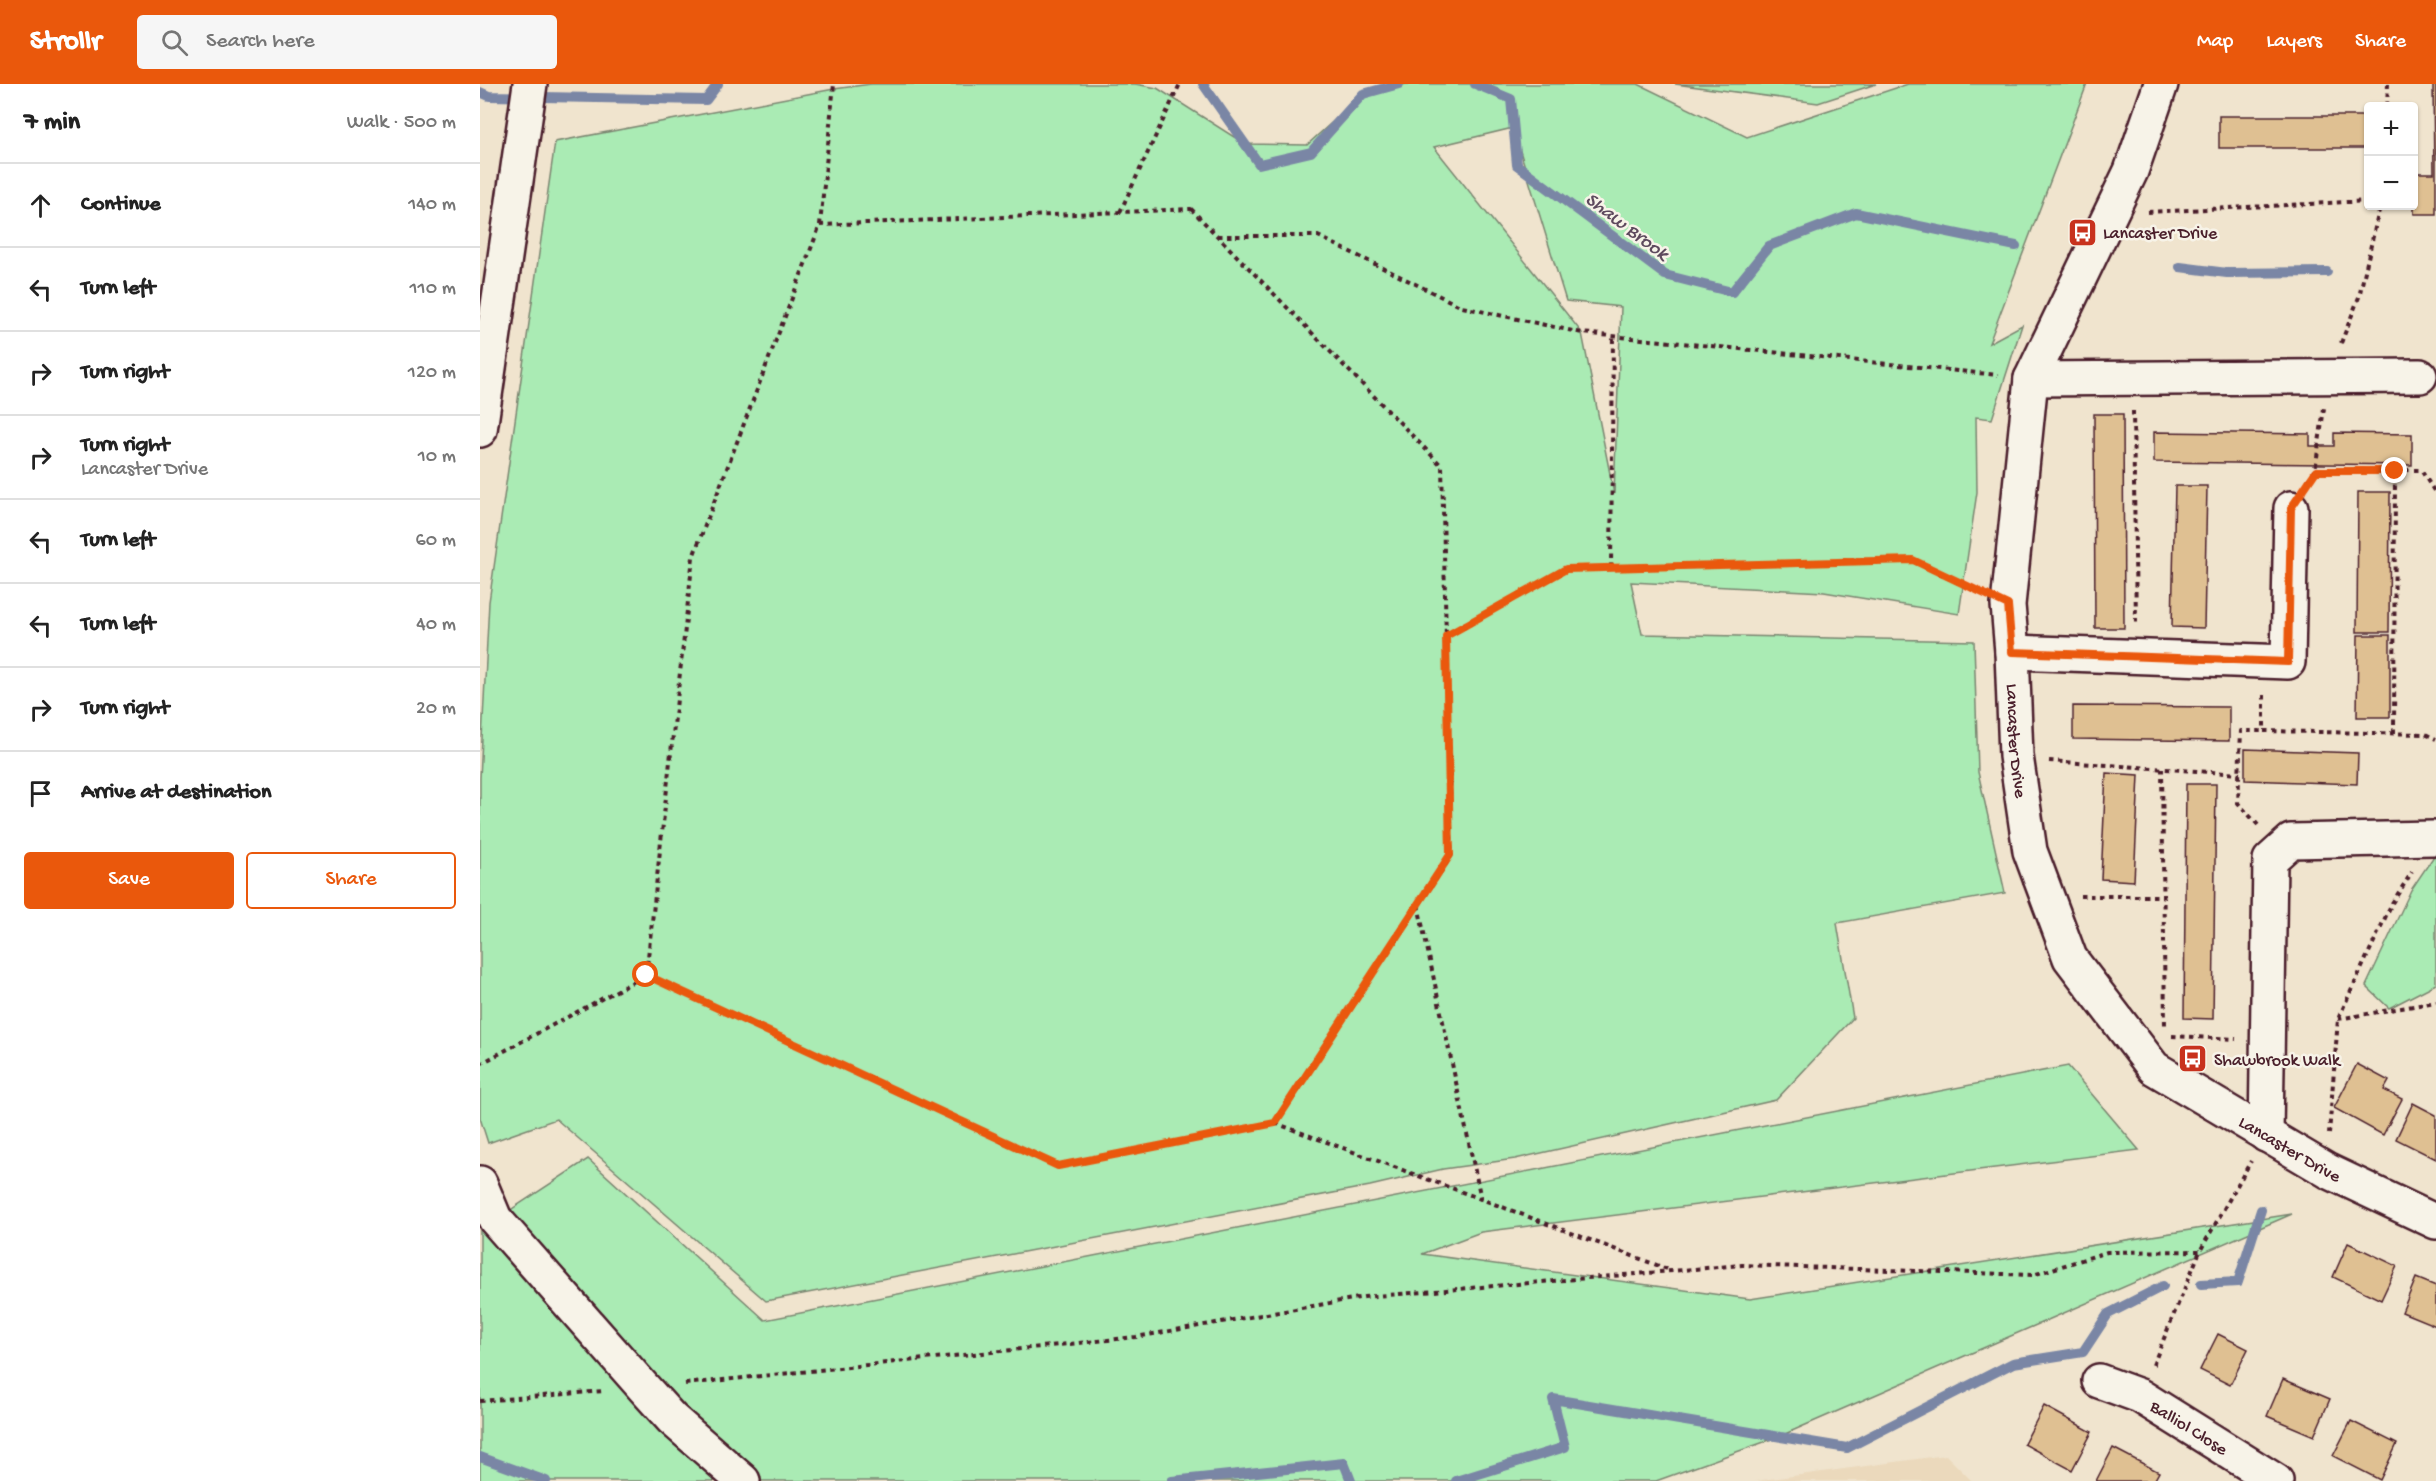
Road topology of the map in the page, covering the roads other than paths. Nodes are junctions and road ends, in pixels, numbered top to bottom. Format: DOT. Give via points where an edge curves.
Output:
graph roads {
  1 [pos="530,84"];
  2 [pos="2161,84"];
  3 [pos="2420,376"];
  4 [pos="2031,379"];
  5 [pos="480,430"];
  6 [pos="2291,508"];
  7 [pos="2012,652"];
  8 [pos="2433,838"];
  9 [pos="2266,1135"];
  10 [pos="480,1183"];
  11 [pos="2436,1222"];
  12 [pos="2099,1381"];
  13 [pos="743,1481"];
  14 [pos="2276,1481"];
  1 -- 5 [label="street"];
  2 -- 4 [label="street, Lancaster Drive" via="2131,171"];
  3 -- 4 [label="street"];
  4 -- 7 [label="street, Lancaster Drive" via="2008,605"];
  6 -- 7 [label="street" via="2288,662"];
  7 -- 9 [label="street, Lancaster Drive" via="2016,759 2030,852 2070,958 2154,1068"];
  8 -- 9 [label="street" via="2291,841 2270,860"];
  9 -- 11 [label="street, Lancaster Drive" via="2328,1171"];
  10 -- 13 [label="street" via="495,1219 644,1388 672,1419"];
  12 -- 14 [label="street, Balliol Close" via="2140,1396"];
}
